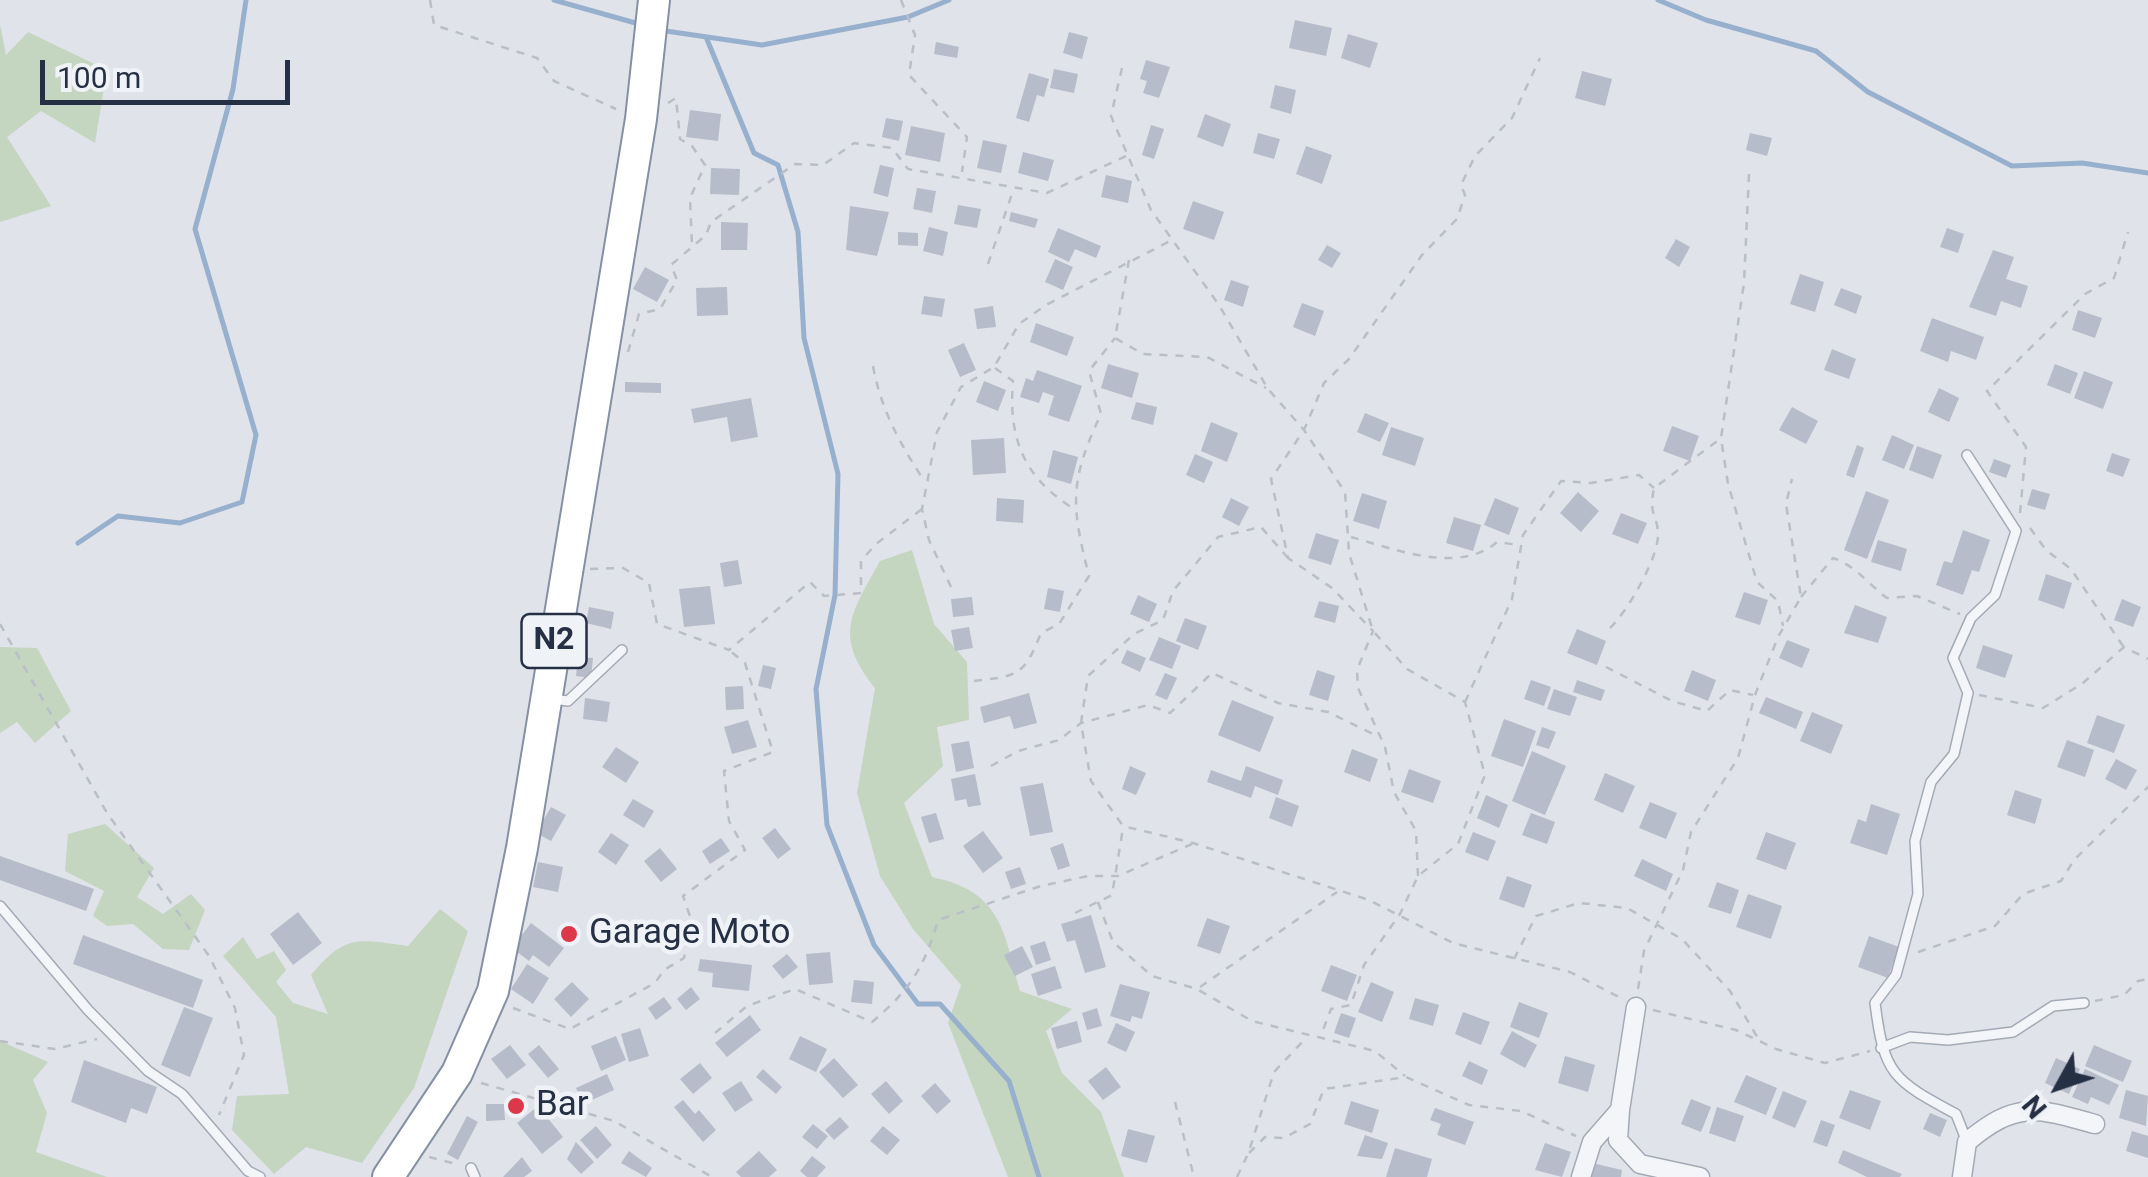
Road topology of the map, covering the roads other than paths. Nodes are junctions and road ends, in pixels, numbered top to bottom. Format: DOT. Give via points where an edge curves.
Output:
graph roads {
  1 [pos="654,0"];
  2 [pos="1967,456"];
  3 [pos="622,650"];
  4 [pos="544,698"];
  5 [pos="0,906"];
  6 [pos="2084,1003"];
  7 [pos="1636,1007"];
  8 [pos="1881,1048"];
  9 [pos="1620,1110"];
  10 [pos="2096,1124"];
  11 [pos="1968,1142"];
  12 [pos="260,1177"];
  13 [pos="388,1177"];
  14 [pos="1582,1177"];
  15 [pos="1700,1177"];
  16 [pos="1962,1177"];
  1 -- 4 [label="highway, N2" via="641,120"];
  2 -- 8 [label="lane" via="2016,531 1995,596 1971,618 1953,658 1968,693 1954,754 1931,782 1923,811 1916,841 1918,894 1896,975 1875,1004"];
  3 -- 4 [label="lane" via="568,701"];
  4 -- 13 [label="highway, N2" via="492,991 457,1073"];
  5 -- 12 [label="lane" via="113,1035 182,1094"];
  6 -- 8 [label="lane" via="2053,1006 2013,1032 1910,1038"];
  7 -- 9 [label="street"];
  8 -- 11 [label="lane" via="1884,1062 1910,1089 1956,1114"];
  9 -- 14 [label="street" via="1592,1142"];
  9 -- 15 [label="street" via="1618,1140 1640,1164"];
  10 -- 11 [label="street" via="2034,1107 1995,1118"];
  11 -- 16 [label="street"];
}
